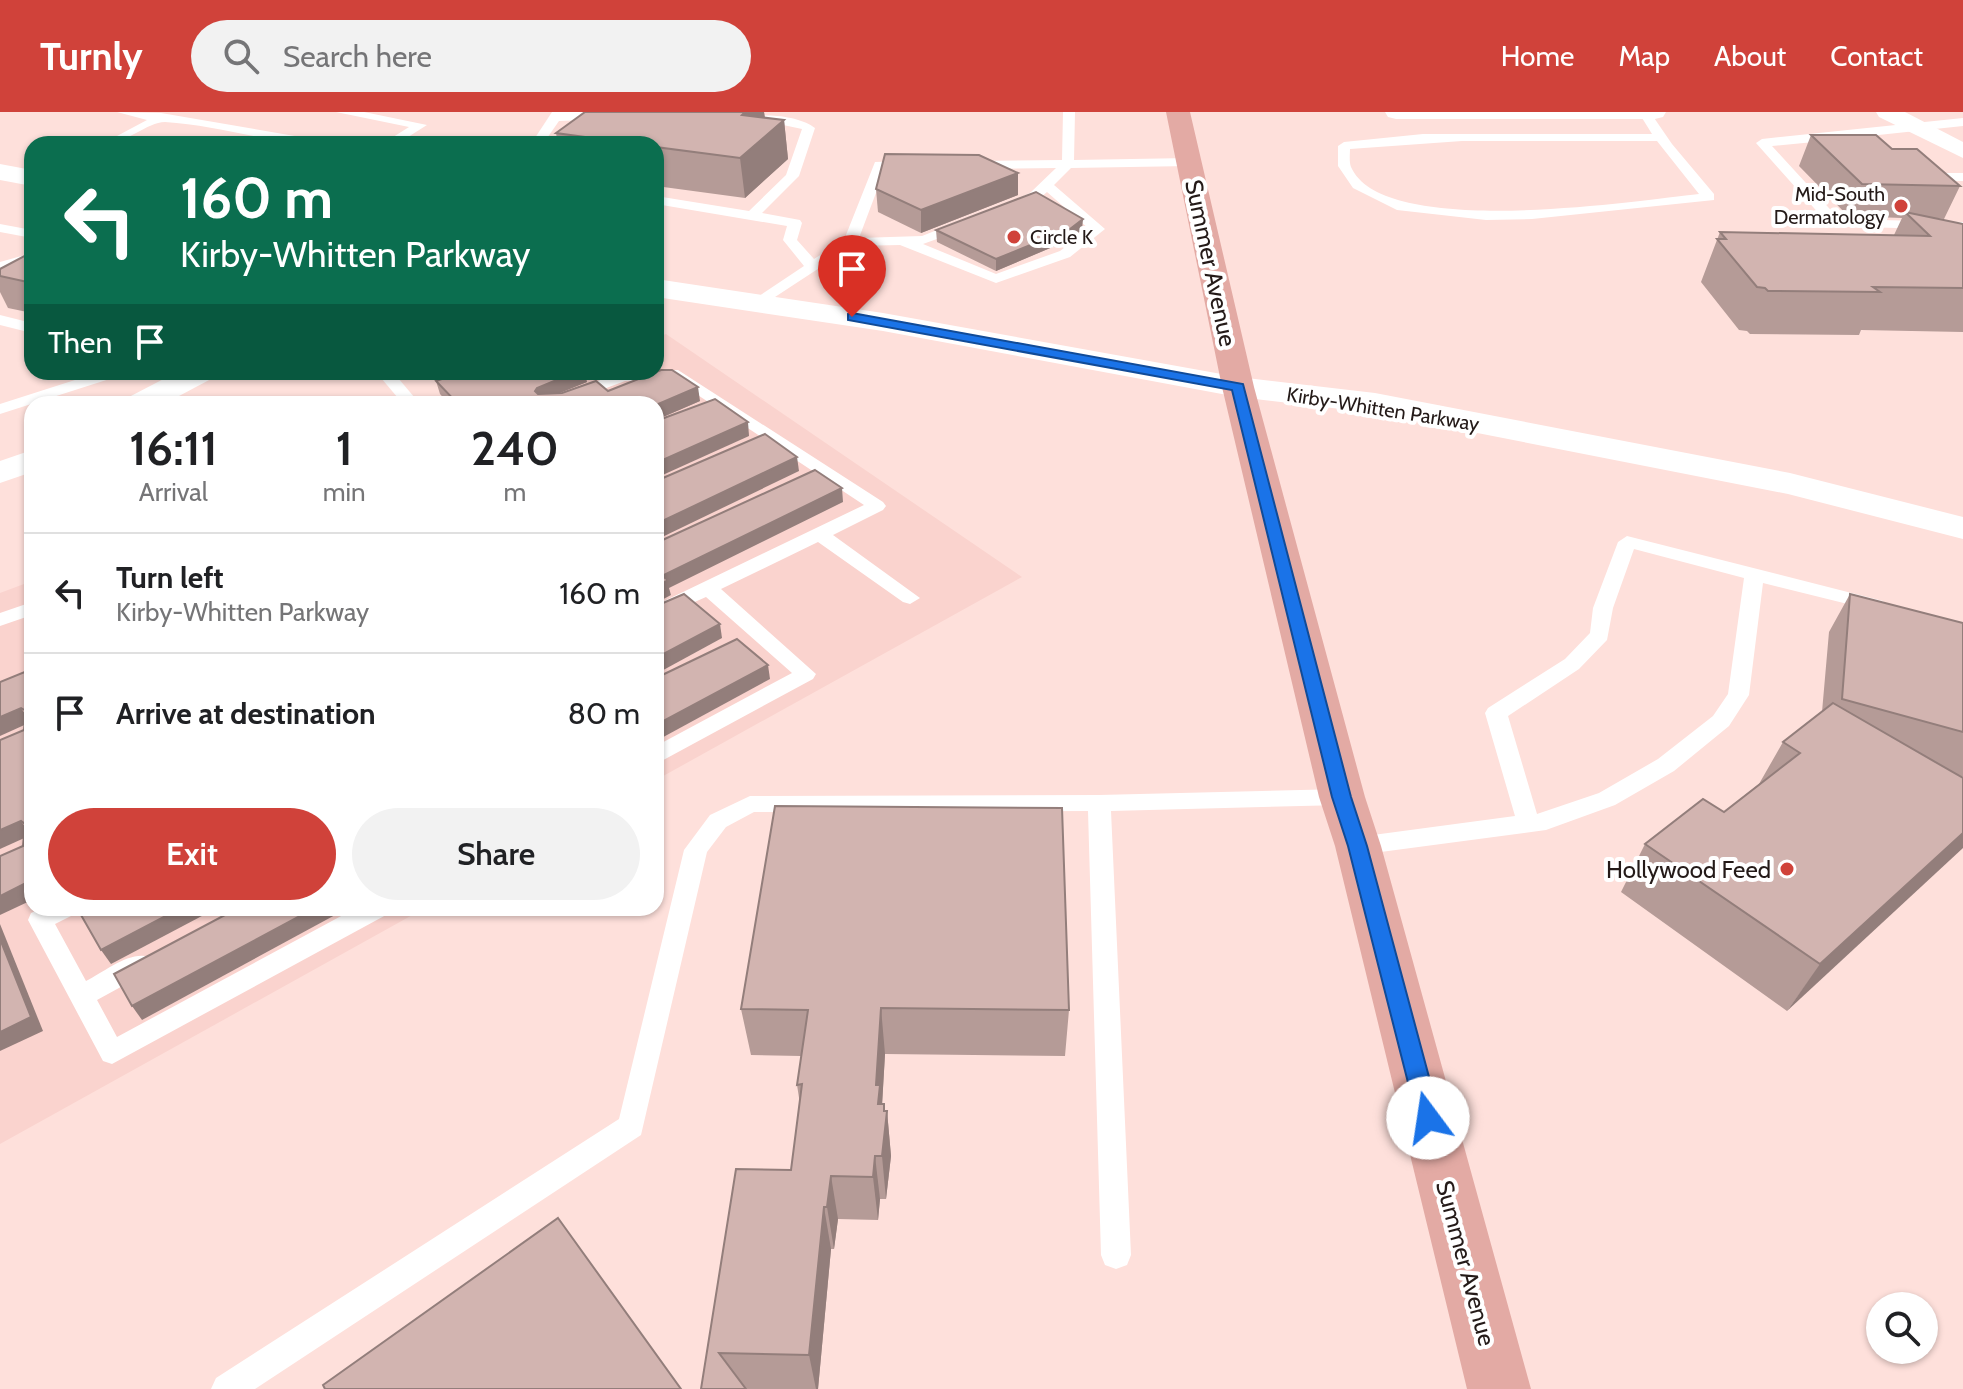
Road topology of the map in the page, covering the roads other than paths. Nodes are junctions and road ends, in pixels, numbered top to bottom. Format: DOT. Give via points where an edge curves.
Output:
graph roads {
  1 [pos="123,112"];
  2 [pos="342,112"];
  3 [pos="1069,112"];
  4 [pos="1178,112"];
  5 [pos="1396,112"];
  6 [pos="1451,112"];
  7 [pos="1655,112"];
  8 [pos="1887,112"];
  9 [pos="1645,113"];
  10 [pos="556,114"];
  11 [pos="165,115"];
  12 [pos="616,115"];
  13 [pos="631,115"];
  14 [pos="738,117"];
  15 [pos="1963,122"];
  16 [pos="1916,128"];
  17 [pos="595,134"];
  18 [pos="1858,134"];
  19 [pos="124,136"];
  20 [pos="276,136"];
  21 [pos="402,136"];
  22 [pos="542,136"];
  23 [pos="1661,137"];
  24 [pos="1881,151"];
  25 [pos="1963,151"];
  26 [pos="1189,162"];
  27 [pos="1068,164"];
  28 [pos="927,165"];
  29 [pos="958,165"];
  30 [pos="1905,168"];
  31 [pos="0,172"];
  32 [pos="24,176"];
  33 [pos="1963,177"];
  34 [pos="1048,186"];
  35 [pos="664,201"];
  36 [pos="752,216"];
  37 [pos="1963,226"];
  38 [pos="0,228"];
  39 [pos="24,232"];
  40 [pos="902,241"];
  41 [pos="850,242"];
  42 [pos="24,260"];
  43 [pos="0,267"];
  44 [pos="813,267"];
  45 [pos="664,289"];
  46 [pos="758,303"];
  47 [pos="0,320"];
  48 [pos="24,326"];
  49 [pos="664,374"];
  50 [pos="91,380"];
  51 [pos="185,380"];
  52 [pos="391,380"];
  53 [pos="612,380"];
  54 [pos="1238,387"];
  55 [pos="41,396"];
  56 [pos="155,396"];
  57 [pos="405,396"];
  58 [pos="570,396"];
  59 [pos="24,401"];
  60 [pos="719,402"];
  61 [pos="0,409"];
  62 [pos="694,413"];
  63 [pos="24,463"];
  64 [pos="0,473"];
  65 [pos="1963,528"];
  66 [pos="820,534"];
  67 [pos="1754,575"];
  68 [pos="708,588"];
  69 [pos="910,598"];
  70 [pos="664,609"];
  71 [pos="24,611"];
  72 [pos="1903,612"];
  73 [pos="0,620"];
  74 [pos="758,631"];
  75 [pos="733,645"];
  76 [pos="664,752"];
  77 [pos="1342,797"];
  78 [pos="1099,803"];
  79 [pos="1529,824"];
  80 [pos="1358,846"];
  81 [pos="48,916"];
  82 [pos="362,916"];
  83 [pos="163,952"];
  84 [pos="82,996"];
  85 [pos="1116,1255"];
  86 [pos="227,1389"];
  87 [pos="1499,1389"];
  1 -- 11 [label="lane"];
  2 -- 21 [label="lane" via="421,125"];
  3 -- 27 [label="lane"];
  4 -- 26 [label="main road, Summer Avenue"];
  5 -- 6 [label="street"];
  6 -- 9 [label="street"];
  7 -- 9 [label="street"];
  8 -- 16 [label="street"];
  9 -- 23 [label="lane"];
  10 -- 12 [label="lane"];
  10 -- 22 [label="lane"];
  11 -- 19 [label="lane"];
  11 -- 20 [label="lane"];
  12 -- 13 [label="lane"];
  12 -- 17 [label="lane"];
  14 -- 36 [label="lane" via="797,122 809,128 792,176"];
  15 -- 16 [label="lane"];
  16 -- 18 [label="lane"];
  16 -- 25 [label="street"];
  18 -- 24 [label="lane"];
  18 -- 37 [label="lane" via="1762,143 1835,223"];
  23 -- 23 [label="lane" via="1709,197 1486,216 1397,206 1358,185 1344,166 1344,146 1387,139"];
  26 -- 27 [label="lane"];
  26 -- 54 [label="main road, Summer Avenue"];
  27 -- 29 [label="lane"];
  27 -- 34 [label="lane"];
  28 -- 41 [label="lane" via="880,165"];
  30 -- 33 [label="lane" via="1916,177"];
  31 -- 32 [label="main road"];
  34 -- 40 [label="lane" via="924,240"];
  34 -- 40 [label="lane" via="1098,229 1065,254 996,279"];
  35 -- 36 [label="lane"];
  36 -- 44 [label="lane" via="795,223 790,240"];
  38 -- 39 [label="lane"];
  40 -- 41 [label="lane"];
  41 -- 44 [label="lane"];
  42 -- 43 [label="lane"];
  44 -- 46 [label="lane"];
  45 -- 46 [label="main road, Kirby-Whitten Parkway"];
  46 -- 54 [label="main road, Kirby-Whitten Parkway"];
  47 -- 48 [label="lane"];
  49 -- 60 [label="lane" via="678,375"];
  50 -- 55 [label="lane"];
  51 -- 56 [label="street"];
  52 -- 57 [label="lane"];
  53 -- 58 [label="lane"];
  54 -- 65 [label="main road, Kirby-Whitten Parkway" via="1375,403 1790,484"];
  54 -- 77 [label="main road, Summer Avenue"];
  59 -- 61 [label="lane"];
  60 -- 62 [label="lane"];
  60 -- 66 [label="lane" via="816,474 877,506"];
  63 -- 64 [label="street"];
  66 -- 68 [label="lane"];
  66 -- 69 [label="lane"];
  67 -- 72 [label="lane"];
  67 -- 79 [label="lane" via="1738,695 1721,721 1666,765 1607,799"];
  67 -- 79 [label="lane" via="1627,542 1603,608 1600,635 1572,664 1496,713"];
  68 -- 70 [label="lane"];
  68 -- 74 [label="lane"];
  71 -- 73 [label="lane"];
  74 -- 75 [label="lane"];
  74 -- 76 [label="lane" via="806,674"];
  77 -- 78 [label="lane"];
  77 -- 80 [label="main road, Summer Avenue"];
  78 -- 85 [label="lane"];
  78 -- 86 [label="lane" via="750,804 718,821 696,850 631,1126"];
  79 -- 80 [label="lane"];
  80 -- 87 [label="main road, Summer Avenue"];
  81 -- 84 [label="lane" via="40,920"];
  82 -- 84 [label="lane" via="112,1053"];
  83 -- 84 [label="lane"];
}
